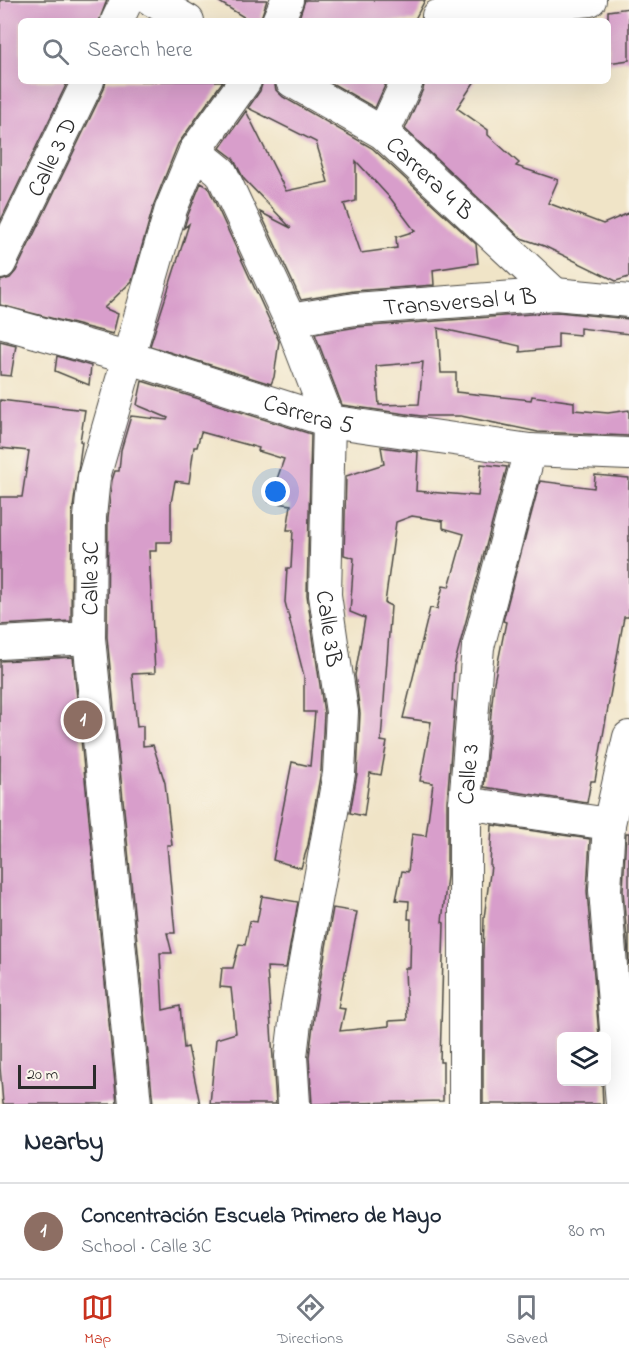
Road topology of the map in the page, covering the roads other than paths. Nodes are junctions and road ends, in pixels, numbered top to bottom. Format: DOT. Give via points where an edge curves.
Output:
graph roads {
  1 [pos="127,0"];
  2 [pos="152,0"];
  3 [pos="287,0"];
  4 [pos="590,0"];
  5 [pos="440,12"];
  6 [pos="118,18"];
  7 [pos="183,18"];
  8 [pos="279,18"];
  9 [pos="87,84"];
  10 [pos="243,84"];
  11 [pos="297,84"];
  12 [pos="406,84"];
  13 [pos="382,133"];
  14 [pos="195,151"];
  15 [pos="0,263"];
  16 [pos="555,294"];
  17 [pos="629,301"];
  18 [pos="290,320"];
  19 [pos="0,322"];
  20 [pos="130,358"];
  21 [pos="329,421"];
  22 [pos="530,450"];
  23 [pos="629,454"];
  24 [pos="89,638"];
  25 [pos="0,643"];
  26 [pos="629,737"];
  27 [pos="465,803"];
  28 [pos="609,824"];
  29 [pos="624,1089"];
  30 [pos="135,1104"];
  31 [pos="294,1104"];
  32 [pos="465,1104"];
  1 -- 6 [label="street"];
  2 -- 7 [label="street"];
  3 -- 8 [label="street"];
  4 -- 5 [label="street"];
  9 -- 15 [label="street, Calle 3 D"];
  10 -- 14 [label="street, Calle 3C"];
  11 -- 13 [label="street, Carrera 4 B"];
  12 -- 13 [label="street"];
  13 -- 16 [label="street, Carrera 4 B"];
  14 -- 18 [label="street, Calle 3B" via="221,172"];
  14 -- 20 [label="street, Calle 3C" via="171,209"];
  16 -- 17 [label="street, Transversal 4 B"];
  16 -- 18 [label="street, Transversal 4 B" via="355,309"];
  18 -- 21 [label="street, Calle 3B"];
  19 -- 20 [label="street, Carrera 5"];
  20 -- 21 [label="street, Carrera 5"];
  20 -- 24 [label="street, Calle 3C" via="94,477"];
  21 -- 22 [label="street, Carrera 5"];
  21 -- 31 [label="street, Calle 3B" via="325,595 342,712 339,773 297,1006 291,1056"];
  22 -- 23 [label="street, Carrera 5"];
  22 -- 27 [label="street, Calle 3" via="478,647"];
  24 -- 25 [label="street"];
  24 -- 30 [label="street, Calle 3C"];
  26 -- 28 [label="street"];
  27 -- 28 [label="street"];
  27 -- 32 [label="street, Calle 3"];
  28 -- 29 [label="street" via="606,900"];
}
